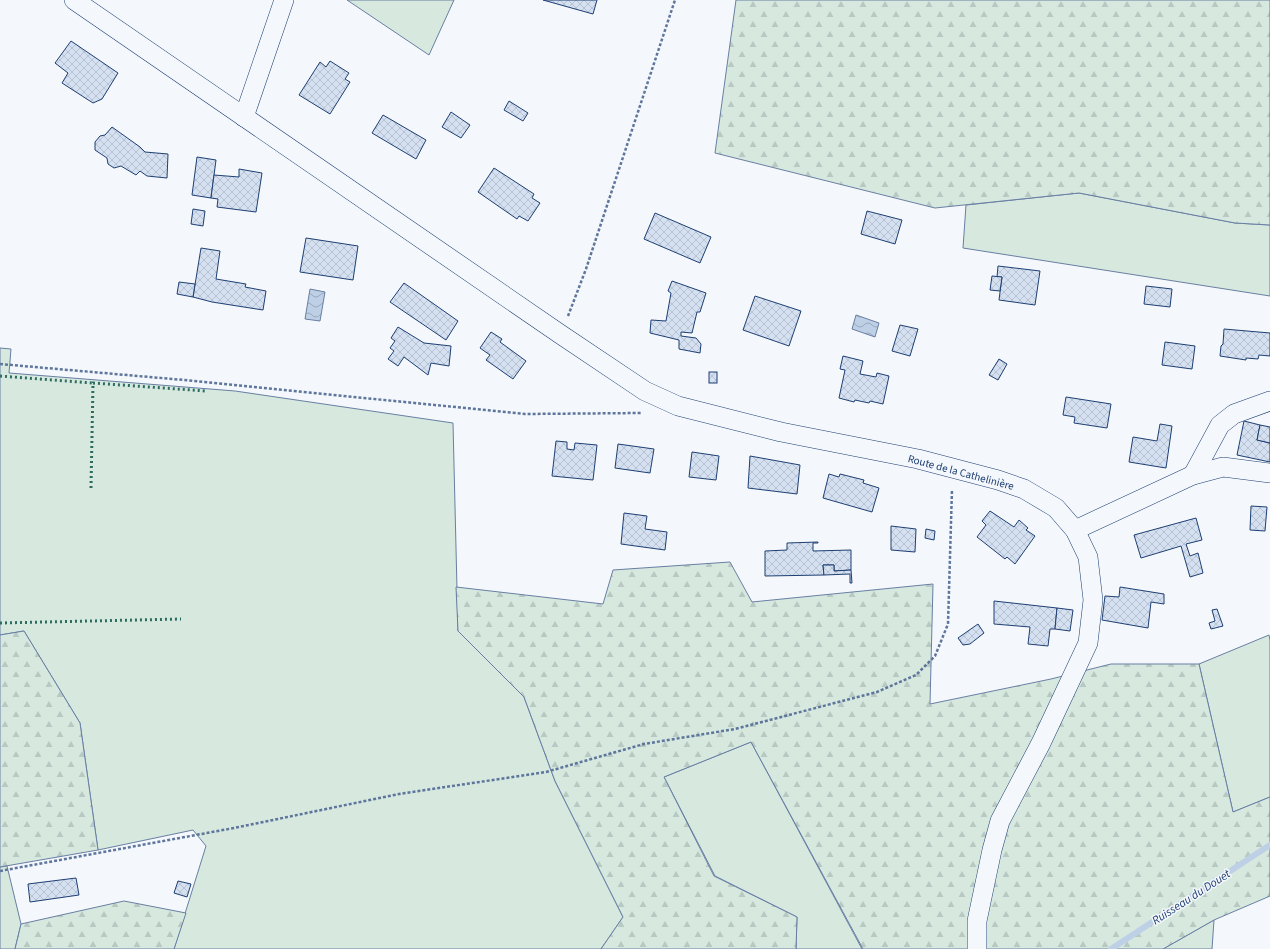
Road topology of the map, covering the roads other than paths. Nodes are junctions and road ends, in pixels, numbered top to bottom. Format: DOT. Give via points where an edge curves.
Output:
graph roads {
  1 [pos="74,0"];
  2 [pos="284,0"];
  3 [pos="244,117"];
  4 [pos="1270,401"];
  5 [pos="1270,473"];
  6 [pos="1193,475"];
  7 [pos="1075,530"];
  8 [pos="977,949"];
  1 -- 3 [label="street, Route de la Cathelinière"];
  2 -- 3 [label="street"];
  3 -- 7 [label="street, Route de la Cathelinière" via="644,390 678,406 781,432 918,459 998,480 1024,489 1056,508"];
  4 -- 6 [label="street" via="1234,414 1220,425"];
  5 -- 6 [label="street" via="1223,467"];
  6 -- 7 [label="street"];
  7 -- 8 [label="street, Route de la Cathelinière" via="1088,557 1093,600 1088,643 1041,743 1000,821 977,922"];
}
